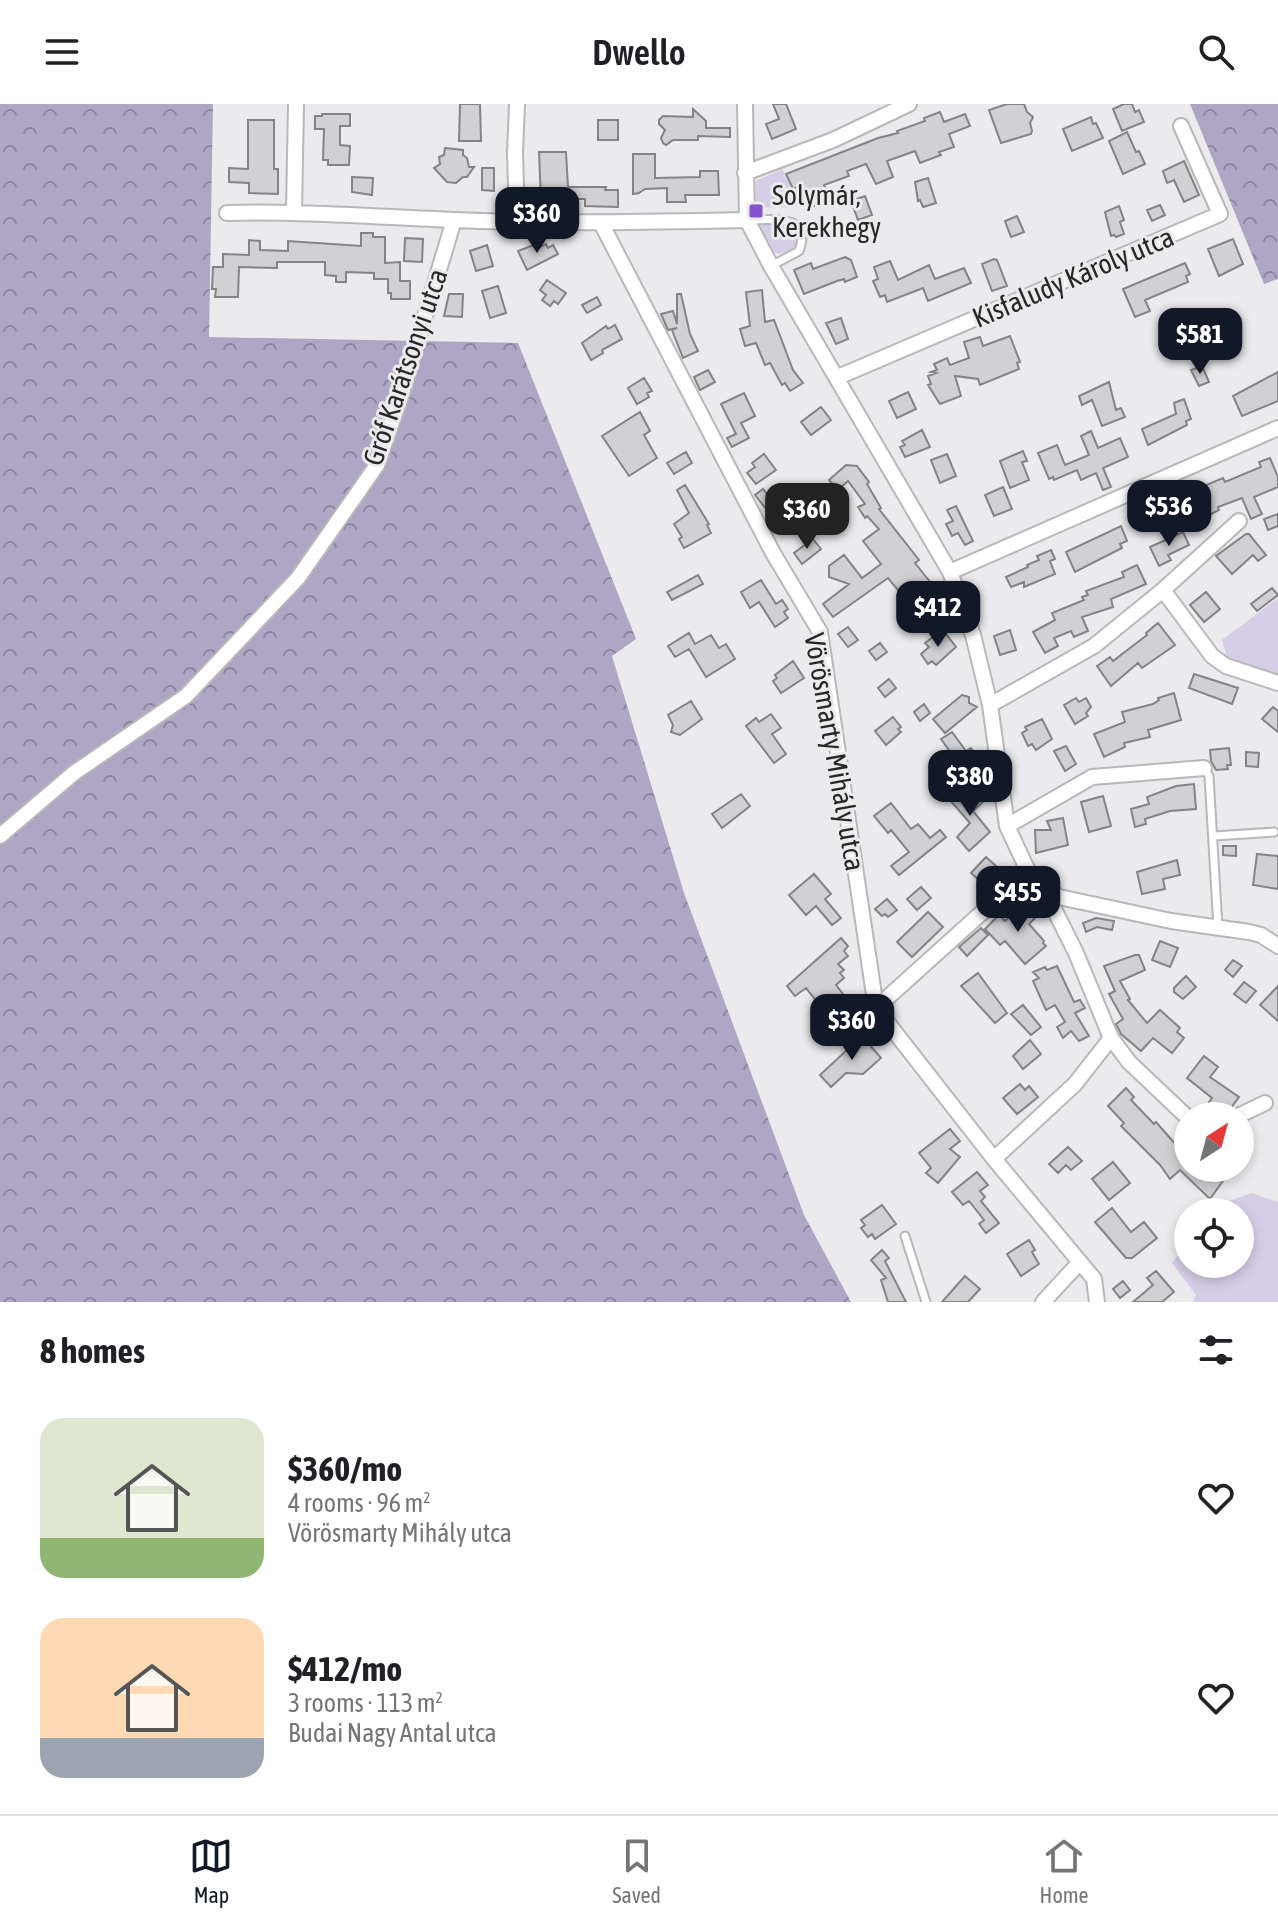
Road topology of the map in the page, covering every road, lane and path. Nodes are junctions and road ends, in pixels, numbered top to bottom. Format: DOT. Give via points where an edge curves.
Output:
graph roads {
  1 [pos="296,104"];
  2 [pos="517,104"];
  3 [pos="745,104"];
  4 [pos="909,104"];
  5 [pos="1181,126"];
  6 [pos="745,173"];
  7 [pos="294,211"];
  8 [pos="227,213"];
  9 [pos="454,220"];
  10 [pos="747,220"];
  11 [pos="517,221"];
  12 [pos="601,223"];
  13 [pos="771,266"];
  14 [pos="838,377"];
  15 [pos="1278,428"];
  16 [pos="1239,521"];
  17 [pos="950,572"];
  18 [pos="1163,590"];
  19 [pos="1278,683"];
  20 [pos="990,705"];
  21 [pos="1204,768"];
  22 [pos="1007,826"];
  23 [pos="1274,832"];
  24 [pos="0,836"];
  25 [pos="1214,836"];
  26 [pos="1032,876"];
  27 [pos="1218,929"];
  28 [pos="1278,946"];
  29 [pos="876,1008"];
  30 [pos="1111,1038"];
  31 [pos="1265,1103"];
  32 [pos="1174,1105"];
  33 [pos="1254,1108"];
  34 [pos="994,1159"];
  35 [pos="905,1236"];
  36 [pos="1080,1262"];
  37 [pos="926,1302"];
  38 [pos="1043,1302"];
  39 [pos="1097,1302"];
  1 -- 7 [label="street"];
  2 -- 11 [label="street"];
  3 -- 6 [label="street"];
  4 -- 6 [label="street"];
  5 -- 14 [label="street, Kisfaludy Károly utca" via="1220,214"];
  6 -- 10 [label="street"];
  7 -- 8 [label="street"];
  7 -- 9 [label="street"];
  9 -- 11 [label="street"];
  9 -- 24 [label="street, Gróf Karátsonyi utca" via="377,465 298,578 186,696 74,773"];
  10 -- 12 [label="street"];
  10 -- 13 [label="street"];
  10 -- 13 [label="lane" via="785,219 801,234 799,251"];
  11 -- 12 [label="street"];
  12 -- 29 [label="street, Vörösmarty Mihály utca" via="773,553 820,632"];
  13 -- 14 [label="street"];
  14 -- 17 [label="street"];
  15 -- 17 [label="street"];
  16 -- 18 [label="street"];
  17 -- 20 [label="street"];
  18 -- 19 [label="street" via="1212,656"];
  18 -- 20 [label="street" via="1094,646"];
  20 -- 22 [label="street"];
  21 -- 22 [label="street" via="1092,777"];
  21 -- 25 [label="lane"];
  22 -- 26 [label="street"];
  23 -- 25 [label="lane"];
  25 -- 27 [label="lane"];
  26 -- 27 [label="street" via="1059,897"];
  26 -- 29 [label="street"];
  26 -- 30 [label="street" via="1076,953"];
  27 -- 28 [label="street" via="1261,935"];
  29 -- 34 [label="street, Vörösmarty Mihály utca"];
  30 -- 32 [label="street"];
  30 -- 34 [label="street" via="1075,1084"];
  31 -- 33 [label="street"];
  34 -- 36 [label="street, Vörösmarty Mihály utca"];
  35 -- 37 [label="lane"];
  36 -- 38 [label="street"];
  36 -- 39 [label="street, Vörösmarty Mihály utca" via="1094,1279"];
}
